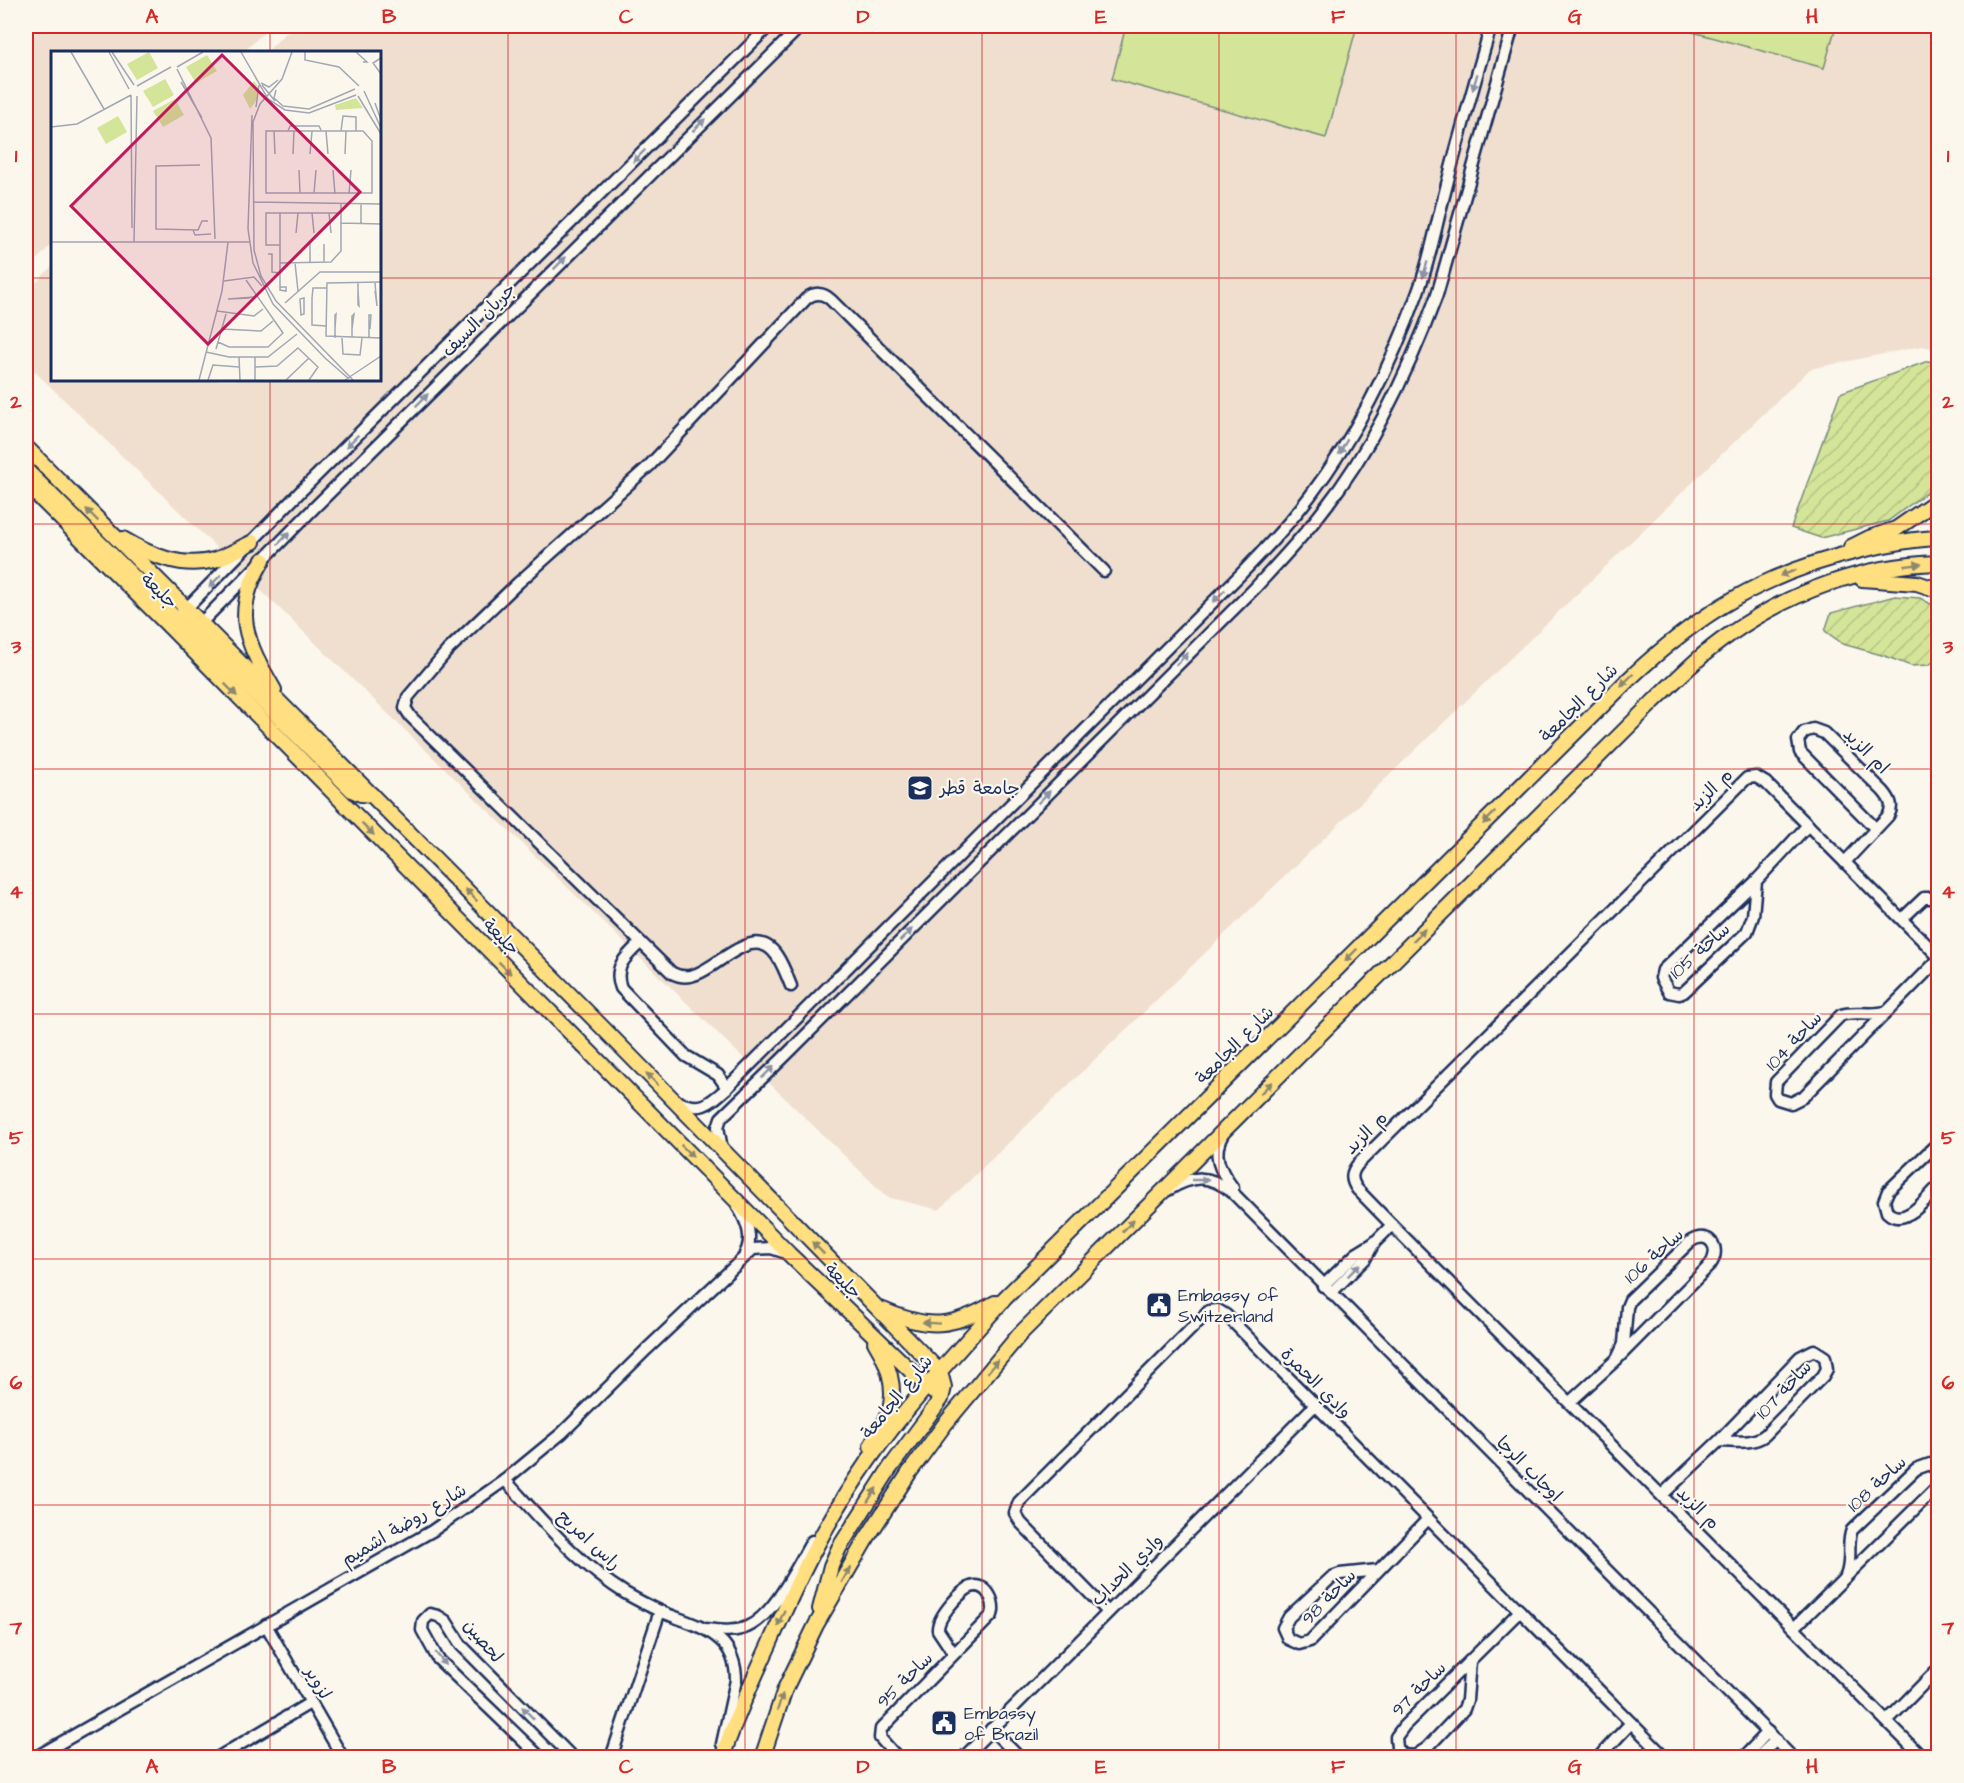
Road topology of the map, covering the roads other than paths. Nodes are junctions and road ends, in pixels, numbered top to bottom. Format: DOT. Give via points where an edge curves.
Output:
graph roads {
  1 [pos="770,26"];
  2 [pos="801,26"];
  3 [pos="1491,26"];
  4 [pos="1513,26"];
  5 [pos="741,54"];
  6 [pos="756,69"];
  7 [pos="26,447"];
  8 [pos="26,470"];
  9 [pos="26,484"];
  10 [pos="1938,500"];
  11 [pos="108,530"];
  12 [pos="1938,538"];
  13 [pos="253,542"];
  14 [pos="1843,554"];
  15 [pos="262,560"];
  16 [pos="1938,563"];
  17 [pos="1104,571"];
  18 [pos="1848,578"];
  19 [pos="1938,590"];
  20 [pos="177,618"];
  21 [pos="192,632"];
  22 [pos="283,705"];
  23 [pos="372,795"];
  24 [pos="1808,825"];
  25 [pos="1876,829"];
  26 [pos="1845,862"];
  27 [pos="1756,881"];
  28 [pos="1938,898"];
  29 [pos="1902,919"];
  30 [pos="640,943"];
  31 [pos="1938,958"];
  32 [pos="791,986"];
  33 [pos="1888,1011"];
  34 [pos="740,1075"];
  35 [pos="727,1088"];
  36 [pos="752,1088"];
  37 [pos="671,1099"];
  38 [pos="1240,1113"];
  39 [pos="1938,1143"];
  40 [pos="723,1152"];
  41 [pos="1938,1187"];
  42 [pos="732,1197"];
  43 [pos="1154,1200"];
  44 [pos="1244,1203"];
  45 [pos="1392,1225"];
  46 [pos="789,1254"];
  47 [pos="744,1256"];
  48 [pos="1327,1290"];
  49 [pos="1005,1298"];
  50 [pos="873,1305"];
  51 [pos="864,1325"];
  52 [pos="1617,1359"];
  53 [pos="940,1372"];
  54 [pos="927,1386"];
  55 [pos="941,1399"];
  56 [pos="1570,1402"];
  57 [pos="1315,1405"];
  58 [pos="955,1411"];
  59 [pos="1719,1441"];
  60 [pos="868,1461"];
  61 [pos="1938,1470"];
  62 [pos="505,1480"];
  63 [pos="1938,1486"];
  64 [pos="1662,1495"];
  65 [pos="1428,1518"];
  66 [pos="825,1527"];
  67 [pos="1378,1570"];
  68 [pos="1844,1579"];
  69 [pos="660,1611"];
  70 [pos="1520,1611"];
  71 [pos="1108,1612"];
  72 [pos="266,1625"];
  73 [pos="816,1625"];
  74 [pos="704,1629"];
  75 [pos="1794,1629"];
  76 [pos="954,1654"];
  77 [pos="1470,1661"];
  78 [pos="1936,1672"];
  79 [pos="310,1703"];
  80 [pos="1887,1721"];
  81 [pos="1631,1722"];
  82 [pos="991,1729"];
  83 [pos="1772,1736"];
  84 [pos="722,1756"];
  85 [pos="568,1757"];
  86 [pos="34,1758"];
  87 [pos="217,1758"];
  88 [pos="343,1758"];
  89 [pos="540,1758"];
  90 [pos="611,1758"];
  91 [pos="762,1758"];
  92 [pos="898,1758"];
  93 [pos="963,1758"];
  94 [pos="1020,1758"];
  95 [pos="1598,1758"];
  96 [pos="1666,1758"];
  97 [pos="1743,1758"];
  98 [pos="1758,1758"];
  99 [pos="1793,1758"];
  100 [pos="1923,1758"];
  1 -- 5 [label="street, جريان السيف"];
  2 -- 6 [label="street, جريان السيف"];
  3 -- 34 [label="street, one-way" via="1411,312 1368,405 1310,496 1241,574"];
  36 -- 4 [label="street, one-way" via="1255,588 1325,508 1384,414 1428,320"];
  5 -- 6 [label="street" via="754,59"];
  5 -- 13 [label="street, جريان السيف, one-way"];
  15 -- 6 [label="street, جريان السيف, one-way"];
  11 -- 7 [label="main road, جليعة, one-way"];
  8 -- 20 [label="main road"];
  9 -- 20 [label="main road, جليعة"];
  10 -- 14 [label="main road" via="1896,529"];
  11 -- 13 [label="main road" via="151,553 193,564 217,559"];
  11 -- 20 [label="main road, جليعة"];
  12 -- 14 [label="main road, شارع الجامعة"];
  13 -- 20 [label="street, جريان السيف, one-way"];
  14 -- 49 [label="main road, شارع الجامعة, one-way" via="1780,575 1743,593 1660,649"];
  15 -- 21 [label="street, جريان السيف"];
  15 -- 22 [label="main road" via="252,577 244,615 251,647"];
  18 -- 16 [label="main road, one-way"];
  17 -- 30 [label="street" via="831,300 819,293 809,296 649,466 448,650 405,704 411,717"];
  18 -- 19 [label="main road" via="1917,583"];
  38 -- 18 [label="main road, one-way" via="1704,655 1772,607"];
  20 -- 21 [label="main road, جليعة"];
  20 -- 21 [label="main road" via="182,627"];
  21 -- 22 [label="main road, جليعة"];
  21 -- 23 [label="main road" via="352,790"];
  21 -- 42 [label="main road, جليعة, one-way"];
  22 -- 23 [label="main road, جليعة"];
  37 -- 23 [label="main road, جليعة, one-way"];
  24 -- 26 [label="street, م الزبد"];
  24 -- 27 [label="street, ساحة 105"];
  24 -- 45 [label="street, م الزبد" via="1761,778 1742,782 1354,1168 1352,1179 1356,1189"];
  25 -- 25 [label="street, ام الزبد" via="1891,812 1888,798 1820,730 1804,732 1798,740 1800,752"];
  25 -- 26 [label="street, ام الزبد"];
  26 -- 29 [label="street, م الزبد"];
  27 -- 27 [label="street, ساحة 105" via="1663,970 1660,978 1665,989 1684,992 1747,932 1753,916"];
  28 -- 29 [label="street" via="1924,898"];
  29 -- 31 [label="street, م الزبد"];
  30 -- 32 [label="street" via="672,973 684,977 696,975 746,945 759,944 776,954"];
  30 -- 35 [label="street" via="619,968 621,988 686,1056 718,1075"];
  31 -- 33 [label="street, ساحة 104"];
  33 -- 33 [label="street, ساحة 104" via="1803,1097 1791,1103 1778,1099 1776,1082 1841,1015"];
  34 -- 35 [label="street"];
  34 -- 36 [label="street" via="743,1083"];
  35 -- 37 [label="street" via="704,1106 688,1106"];
  36 -- 40 [label="street" via="719,1122"];
  37 -- 40 [label="main road, جليعة"];
  38 -- 43 [label="main road"];
  38 -- 44 [label="street, اوجاب الرجا" via="1221,1138 1217,1161"];
  39 -- 41 [label="street" via="1888,1191 1885,1207 1891,1215 1908,1216"];
  50 -- 40 [label="main road, جليعة, one-way"];
  42 -- 46 [label="main road, جليعة"];
  42 -- 47 [label="street" via="750,1236"];
  43 -- 44 [label="street, اوجاب الرجا, one-way" via="1183,1182 1203,1178 1226,1187"];
  58 -- 43 [label="main road, one-way" via="1020,1335"];
  44 -- 48 [label="street, اوجاب الرجا"];
  45 -- 48 [label="street" via="1356,1254"];
  45 -- 56 [label="street, م الزبد"];
  46 -- 47 [label="street" via="761,1247"];
  46 -- 51 [label="main road, جليعة"];
  47 -- 62 [label="street, شارع روضة اشميم" via="562,1433"];
  48 -- 83 [label="street, اوجاب الرجا"];
  49 -- 50 [label="main road, one-way" via="948,1324 916,1322"];
  49 -- 53 [label="main road, شارع الجامعة"];
  50 -- 53 [label="main road, جليعة"];
  51 -- 54 [label="main road, جليعة"];
  51 -- 60 [label="main road" via="884,1356 892,1394 889,1413 869,1450"];
  52 -- 52 [label="street, ساحة 106" via="1710,1265 1716,1252 1709,1240 1701,1237 1691,1241 1630,1300 1624,1344"];
  52 -- 56 [label="street, ساحة 106"];
  53 -- 54 [label="main road, شارع الجامعة"];
  53 -- 55 [label="main road" via="944,1387"];
  54 -- 55 [label="main road, جليعة"];
  54 -- 60 [label="main road, شارع الجامعة"];
  55 -- 58 [label="main road, جليعة"];
  73 -- 55 [label="main road, one-way" via="839,1548 890,1468"];
  56 -- 64 [label="street, م الزبد"];
  57 -- 65 [label="street, وادي الحمرة"];
  57 -- 71 [label="street, وادي الحداب"];
  57 -- 71 [label="street, وادي الحمرة" via="1226,1315 1218,1310 1209,1311 1019,1502 1014,1513"];
  73 -- 58 [label="main road, one-way" via="909,1473"];
  59 -- 59 [label="street, ساحة 107" via="1749,1442 1765,1435 1823,1376 1827,1369 1825,1357 1814,1350 1804,1353"];
  59 -- 64 [label="street, ساحة 107"];
  60 -- 66 [label="main road, شارع الجامعة"];
  61 -- 68 [label="street, ساحة 108" via="1930,1464 1916,1469 1852,1530 1850,1564"];
  62 -- 69 [label="street, راس امريح" via="595,1571"];
  62 -- 72 [label="street, شارع روضة اشميم" via="432,1532"];
  63 -- 68 [label="street"];
  64 -- 75 [label="street, م الزبد"];
  65 -- 67 [label="street, ساحة 98"];
  65 -- 70 [label="street, وادي الحمرة"];
  66 -- 74 [label="street, راس امريح" via="817,1533 777,1599 755,1623 738,1630"];
  66 -- 84 [label="main road, شارع الجامعة, one-way" via="799,1577"];
  67 -- 67 [label="street, ساحة 98" via="1332,1576 1289,1617 1283,1628 1287,1639 1299,1644 1310,1641"];
  68 -- 75 [label="street"];
  69 -- 74 [label="street, راس امريح"];
  69 -- 90 [label="street"];
  70 -- 77 [label="street, ساحة 97"];
  70 -- 81 [label="street, وادي الحمرة"];
  71 -- 82 [label="street, وادي الحداب"];
  72 -- 79 [label="street, لزوير"];
  72 -- 86 [label="street, شارع روضة اشميم"];
  91 -- 73 [label="main road, one-way" via="785,1689"];
  74 -- 84 [label="street, راس امريح" via="727,1648 736,1671"];
  75 -- 80 [label="street, م الزبد"];
  76 -- 76 [label="street, ساحة 95" via="938,1630 939,1618 967,1589 984,1589 994,1604 992,1615"];
  76 -- 92 [label="street, ساحة 95" via="881,1729 880,1738"];
  77 -- 77 [label="street, ساحة 97" via="1464,1709 1427,1748 1414,1756 1404,1755 1397,1748 1396,1737"];
  78 -- 80 [label="street"];
  79 -- 87 [label="street"];
  79 -- 88 [label="street, لزوير"];
  80 -- 100 [label="street, م الزبد"];
  81 -- 95 [label="street"];
  81 -- 96 [label="street, وادي الحمرة"];
  82 -- 93 [label="street, وادي الحداب"];
  82 -- 94 [label="street"];
  83 -- 97 [label="street"];
  83 -- 98 [label="street"];
  83 -- 99 [label="street, اوجاب الرجا"];
  85 -- 89 [label="street, لحصين, one-way" via="461,1645 446,1621 430,1614 423,1621 422,1630 438,1659"];
}
